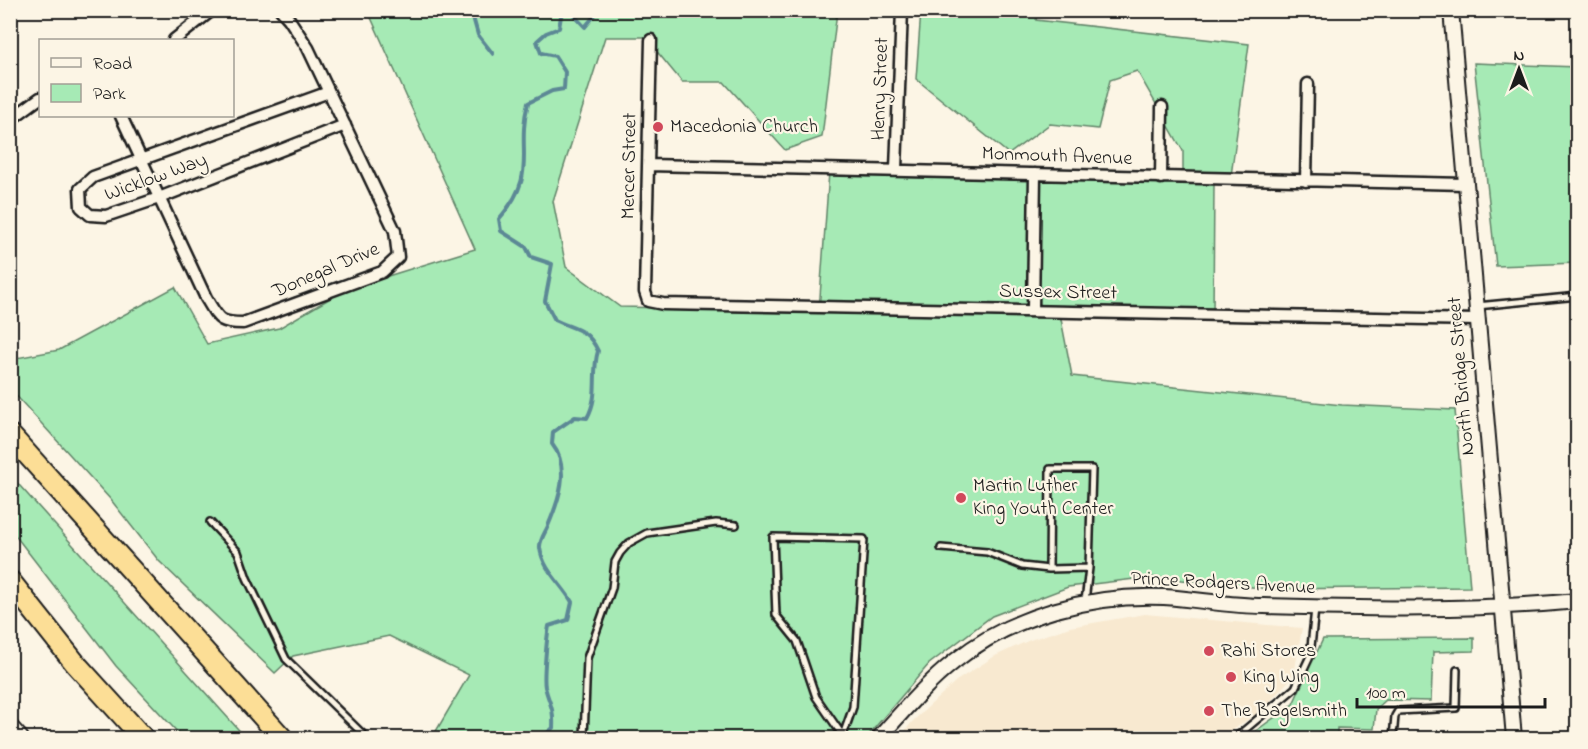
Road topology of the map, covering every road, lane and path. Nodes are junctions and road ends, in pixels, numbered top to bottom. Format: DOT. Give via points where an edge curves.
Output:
graph roads {
  1 [pos="212,10"];
  2 [pos="280,10"];
  3 [pos="902,10"];
  4 [pos="1451,10"];
  5 [pos="175,39"];
  6 [pos="651,40"];
  7 [pos="1308,84"];
  8 [pos="329,93"];
  9 [pos="39,99"];
  10 [pos="1162,107"];
  11 [pos="121,117"];
  12 [pos="11,119"];
  13 [pos="345,125"];
  14 [pos="141,160"];
  15 [pos="648,165"];
  16 [pos="896,170"];
  17 [pos="1035,174"];
  18 [pos="1161,178"];
  19 [pos="1306,181"];
  20 [pos="1465,184"];
  21 [pos="159,198"];
  22 [pos="645,292"];
  23 [pos="1578,296"];
  24 [pos="1033,310"];
  25 [pos="1476,313"];
  26 [pos="10,435"];
  27 [pos="210,522"];
  28 [pos="736,525"];
  29 [pos="941,548"];
  30 [pos="1089,568"];
  31 [pos="1048,569"];
  32 [pos="10,580"];
  33 [pos="1578,601"];
  34 [pos="1085,603"];
  35 [pos="1315,608"];
  36 [pos="1504,608"];
  37 [pos="1457,670"];
  38 [pos="10,726"];
  39 [pos="843,737"];
  40 [pos="21,738"];
  41 [pos="143,738"];
  42 [pos="282,738"];
  43 [pos="367,738"];
  44 [pos="584,738"];
  45 [pos="879,738"];
  46 [pos="1235,738"];
  47 [pos="1393,738"];
  48 [pos="1514,738"];
  1 -- 5 [label="street"];
  2 -- 8 [label="street, Donegal Drive" via="308,48"];
  3 -- 16 [label="street, Henry Street"];
  4 -- 20 [label="street, North Bridge Street"];
  6 -- 15 [label="street, Mercer Street"];
  7 -- 19 [label="street"];
  8 -- 13 [label="street, Donegal Drive"];
  8 -- 14 [label="street, Wicklow Way"];
  9 -- 12 [label="street"];
  10 -- 18 [label="street"];
  11 -- 14 [label="street, Donegal Drive"];
  13 -- 21 [label="street, Wicklow Way"];
  13 -- 21 [label="street, Donegal Drive" via="395,231 398,257 376,274 243,323 225,323 206,298"];
  14 -- 21 [label="street, Donegal Drive"];
  14 -- 21 [label="street, Wicklow Way" via="87,180 79,195 81,207 90,215 101,217"];
  15 -- 16 [label="street, Monmouth Avenue"];
  15 -- 22 [label="street, Mercer Street"];
  16 -- 17 [label="street, Monmouth Avenue"];
  17 -- 18 [label="street, Monmouth Avenue"];
  17 -- 24 [label="street"];
  18 -- 19 [label="street, Monmouth Avenue"];
  19 -- 20 [label="street, Monmouth Avenue"];
  20 -- 25 [label="street, North Bridge Street"];
  22 -- 24 [label="street, Sussex Street" via="648,301 663,304"];
  23 -- 25 [label="lane"];
  24 -- 25 [label="street, Sussex Street"];
  25 -- 36 [label="street, North Bridge Street"];
  26 -- 42 [label="highway"];
  27 -- 43 [label="lane" via="238,552 286,659"];
  28 -- 44 [label="lane" via="716,523 647,533 620,553 587,658"];
  29 -- 31 [label="lane" via="987,552 1022,566"];
  30 -- 31 [label="lane"];
  30 -- 31 [label="lane" via="1092,470 1050,469"];
  30 -- 34 [label="lane"];
  32 -- 41 [label="highway" via="75,663"];
  33 -- 36 [label="street, Prince Rodgers Avenue"];
  34 -- 35 [label="street, Prince Rodgers Avenue" via="1106,598 1164,597"];
  34 -- 45 [label="street, Prince Rodgers Avenue" via="1025,621 985,640 929,683"];
  35 -- 36 [label="street, Prince Rodgers Avenue"];
  35 -- 46 [label="lane" via="1310,656 1295,688"];
  36 -- 48 [label="street, North Bridge Street"];
  37 -- 47 [label="lane" via="1456,708 1398,711"];
  38 -- 40 [label="street"];
  39 -- 39 [label="lane" via="853,707 864,539 773,537 776,615 797,641 816,698"];
}
